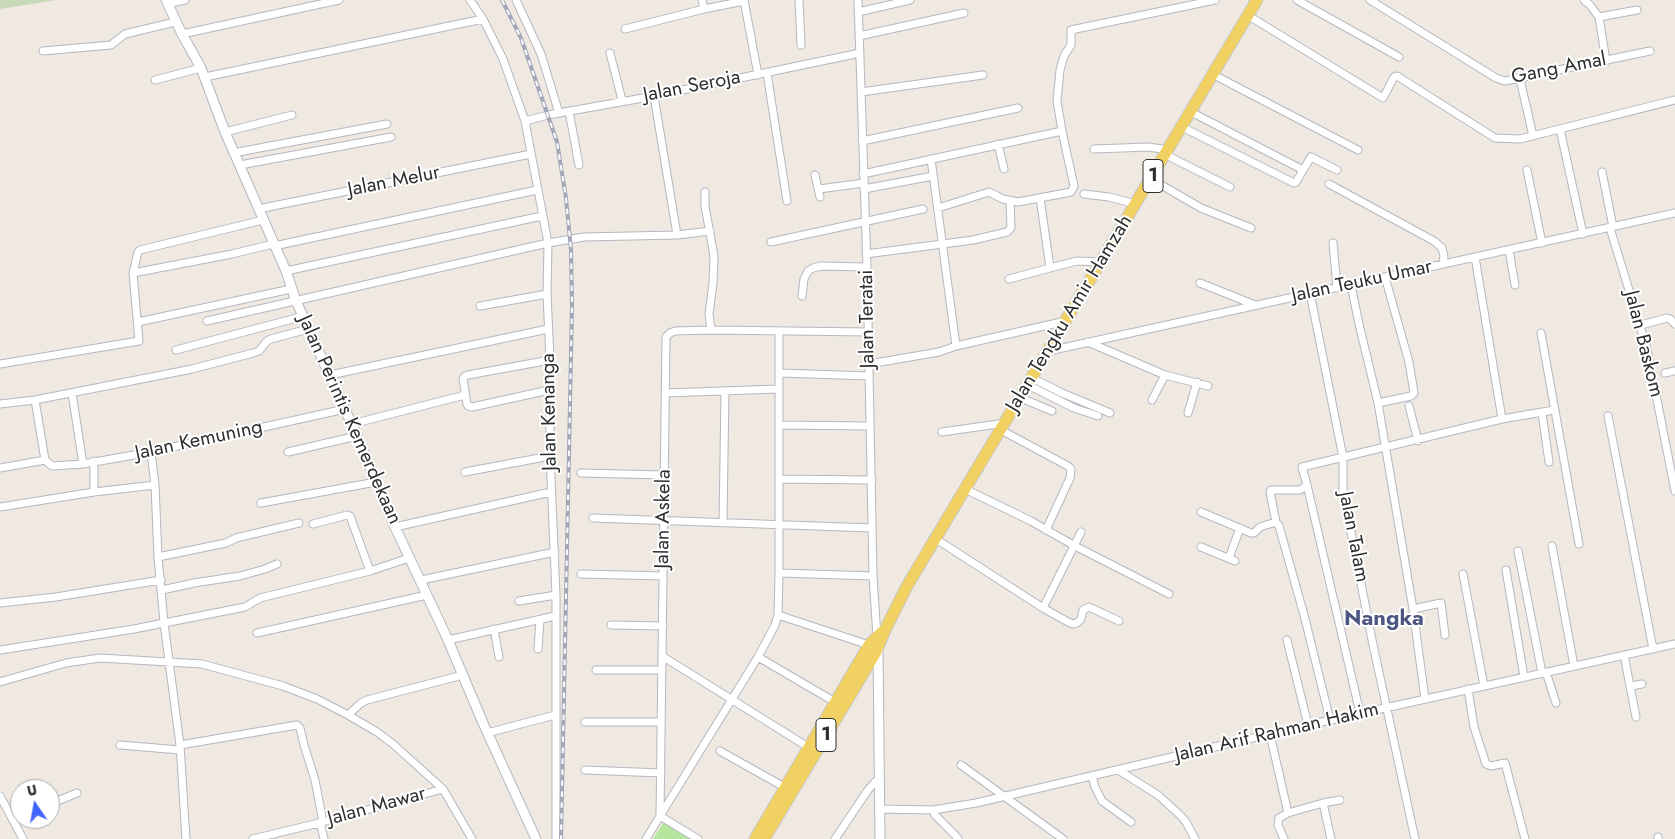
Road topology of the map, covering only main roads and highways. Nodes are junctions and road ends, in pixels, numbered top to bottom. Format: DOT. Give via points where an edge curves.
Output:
graph roads {
  1 [pos="1257,0"];
  2 [pos="877,640"];
  3 [pos="755,839"];
  4 [pos="764,839"];
  1 -- 2 [label="main road, Jalan Tengku Amir Hamzah / 1"];
  2 -- 3 [label="main road, Jalan Tengku Amir Hamzah / 1" via="835,702"];
  2 -- 4 [label="main road, Jalan Tengku Amir Hamzah / 1"];
}
